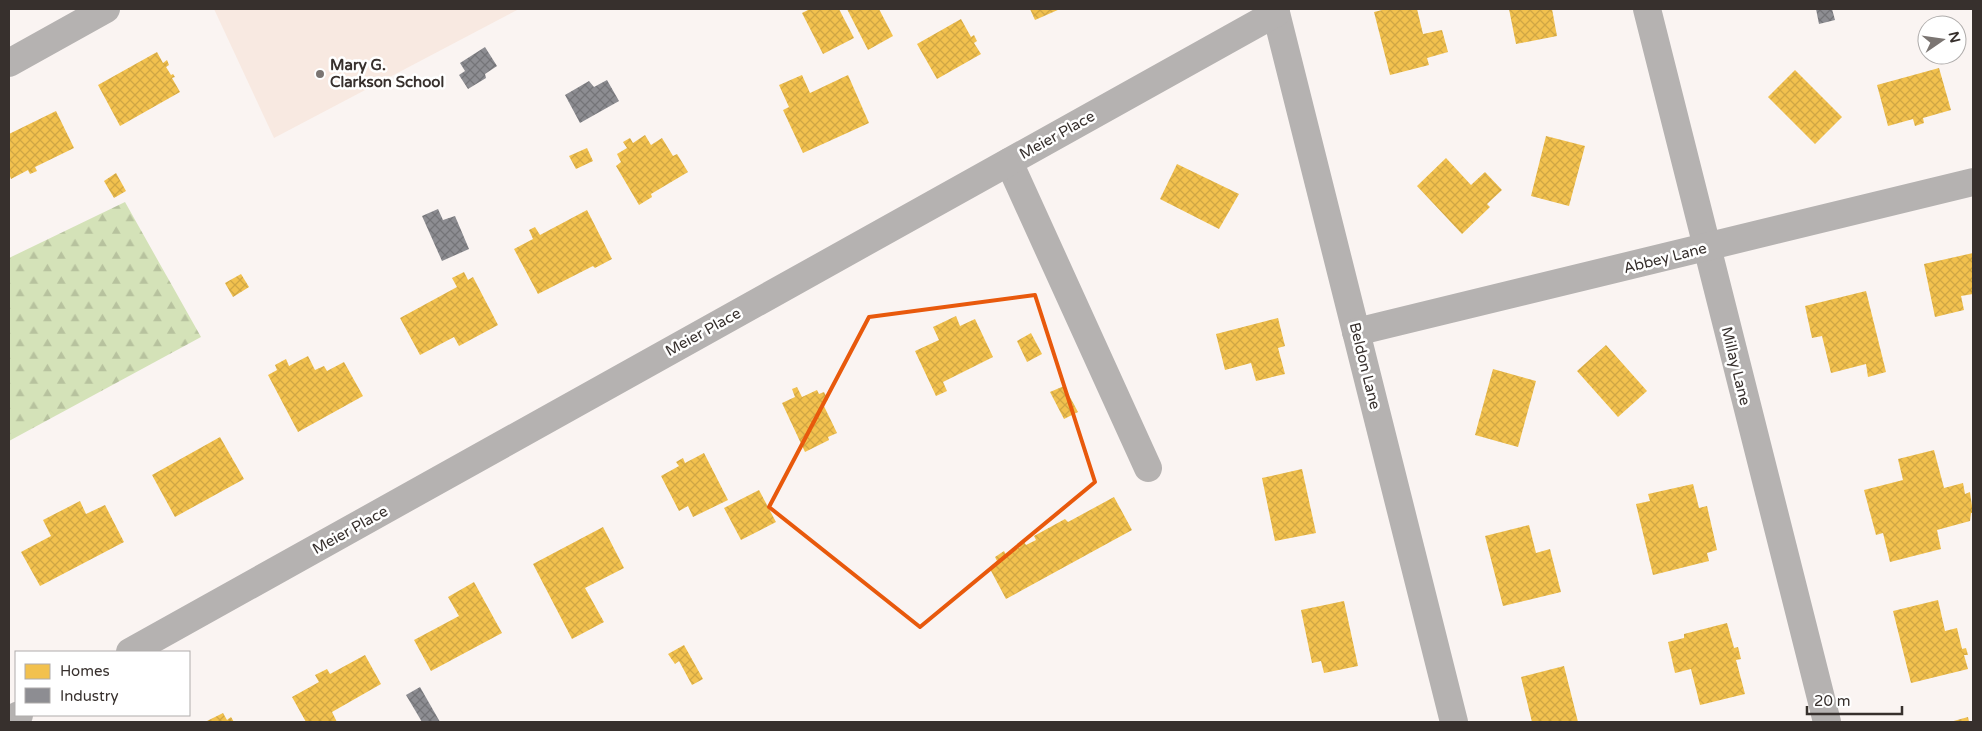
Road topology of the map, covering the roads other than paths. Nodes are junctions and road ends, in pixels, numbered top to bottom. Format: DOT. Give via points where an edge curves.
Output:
graph roads {
  1 [pos="106,9"];
  2 [pos="1647,9"];
  3 [pos="1276,11"];
  4 [pos="9,63"];
  5 [pos="1008,162"];
  6 [pos="1973,182"];
  7 [pos="1707,248"];
  8 [pos="1356,332"];
  9 [pos="1148,468"];
  10 [pos="132,651"];
  11 [pos="1454,722"];
  12 [pos="1827,722"];
  1 -- 4 [label="street"];
  2 -- 7 [label="street, Millay Lane"];
  3 -- 5 [label="street, Meier Place"];
  3 -- 8 [label="street, Beldon Lane"];
  5 -- 9 [label="street"];
  5 -- 10 [label="street, Meier Place"];
  6 -- 7 [label="street, Abbey Lane"];
  7 -- 8 [label="street, Abbey Lane"];
  7 -- 12 [label="street, Millay Lane"];
  8 -- 11 [label="street, Beldon Lane"];
}
